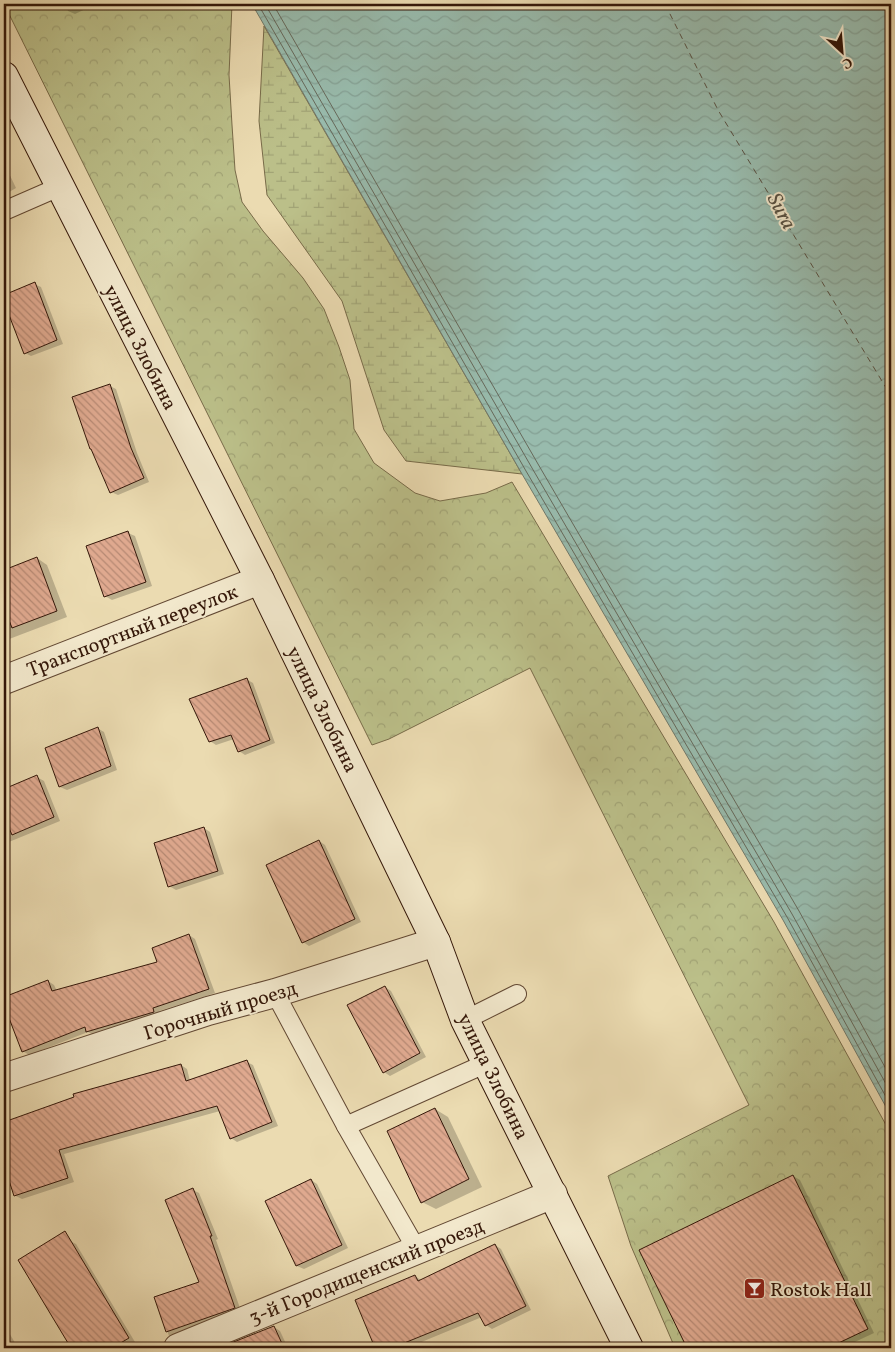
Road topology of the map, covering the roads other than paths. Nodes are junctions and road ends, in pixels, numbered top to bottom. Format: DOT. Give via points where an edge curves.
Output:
graph roads {
  1 [pos="4,76"];
  2 [pos="59,187"];
  3 [pos="4,211"];
  4 [pos="260,580"];
  5 [pos="4,680"];
  6 [pos="436,942"];
  7 [pos="275,993"];
  8 [pos="516,994"];
  9 [pos="465,1020"];
  10 [pos="487,1063"];
  11 [pos="4,1078"];
  12 [pos="346,1126"];
  13 [pos="553,1194"];
  14 [pos="417,1250"];
  15 [pos="178,1348"];
  16 [pos="629,1348"];
  1 -- 2 [label="main road, улица Злобина"];
  2 -- 3 [label="lane"];
  2 -- 4 [label="main road, улица Злобина"];
  4 -- 5 [label="main road, Транспортный переулок"];
  4 -- 6 [label="main road, улица Злобина"];
  6 -- 7 [label="main road, Горочный проезд"];
  6 -- 9 [label="main road, улица Злобина"];
  7 -- 11 [label="main road, Горочный проезд" via="208,1011"];
  7 -- 12 [label="lane"];
  8 -- 9 [label="lane"];
  9 -- 10 [label="main road, улица Злобина"];
  10 -- 12 [label="lane"];
  10 -- 13 [label="main road, улица Злобина"];
  12 -- 14 [label="lane"];
  13 -- 14 [label="main road, 3-й Городищенский проезд"];
  13 -- 16 [label="main road, улица Злобина"];
  14 -- 15 [label="main road, 3-й Городищенский проезд"];
}
